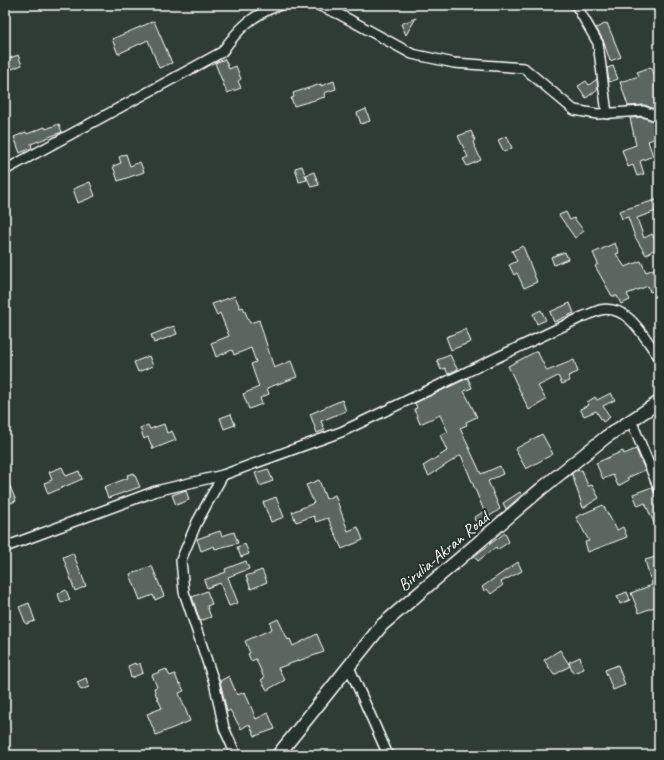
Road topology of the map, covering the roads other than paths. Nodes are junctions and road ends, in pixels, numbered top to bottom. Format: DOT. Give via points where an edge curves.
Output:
graph roads {
  1 [pos="280,5"];
  2 [pos="318,5"];
  3 [pos="576,5"];
  4 [pos="337,9"];
  5 [pos="607,114"];
  6 [pos="659,117"];
  7 [pos="5,170"];
  8 [pos="659,357"];
  9 [pos="659,402"];
  10 [pos="632,420"];
  11 [pos="223,475"];
  12 [pos="659,489"];
  13 [pos="5,547"];
  14 [pos="349,667"];
  15 [pos="236,755"];
  16 [pos="278,755"];
  17 [pos="388,755"];
  1 -- 7 [label="street" via="264,10 238,30 222,52"];
  2 -- 4 [label="street"];
  3 -- 5 [label="street" via="598,43"];
  4 -- 5 [label="street" via="412,54 454,63 524,68 574,110"];
  5 -- 6 [label="street" via="644,112"];
  8 -- 11 [label="street" via="628,317 616,311 600,310 341,432"];
  9 -- 10 [label="street, Birulia-Akran Road"];
  10 -- 12 [label="street"];
  10 -- 14 [label="street, Birulia-Akran Road" via="606,437 541,489 382,625"];
  11 -- 13 [label="street" via="156,491"];
  11 -- 15 [label="street" via="197,522 181,560 184,592 214,682 224,728"];
  14 -- 16 [label="street, Birulia-Akran Road"];
  14 -- 17 [label="street"];
}
